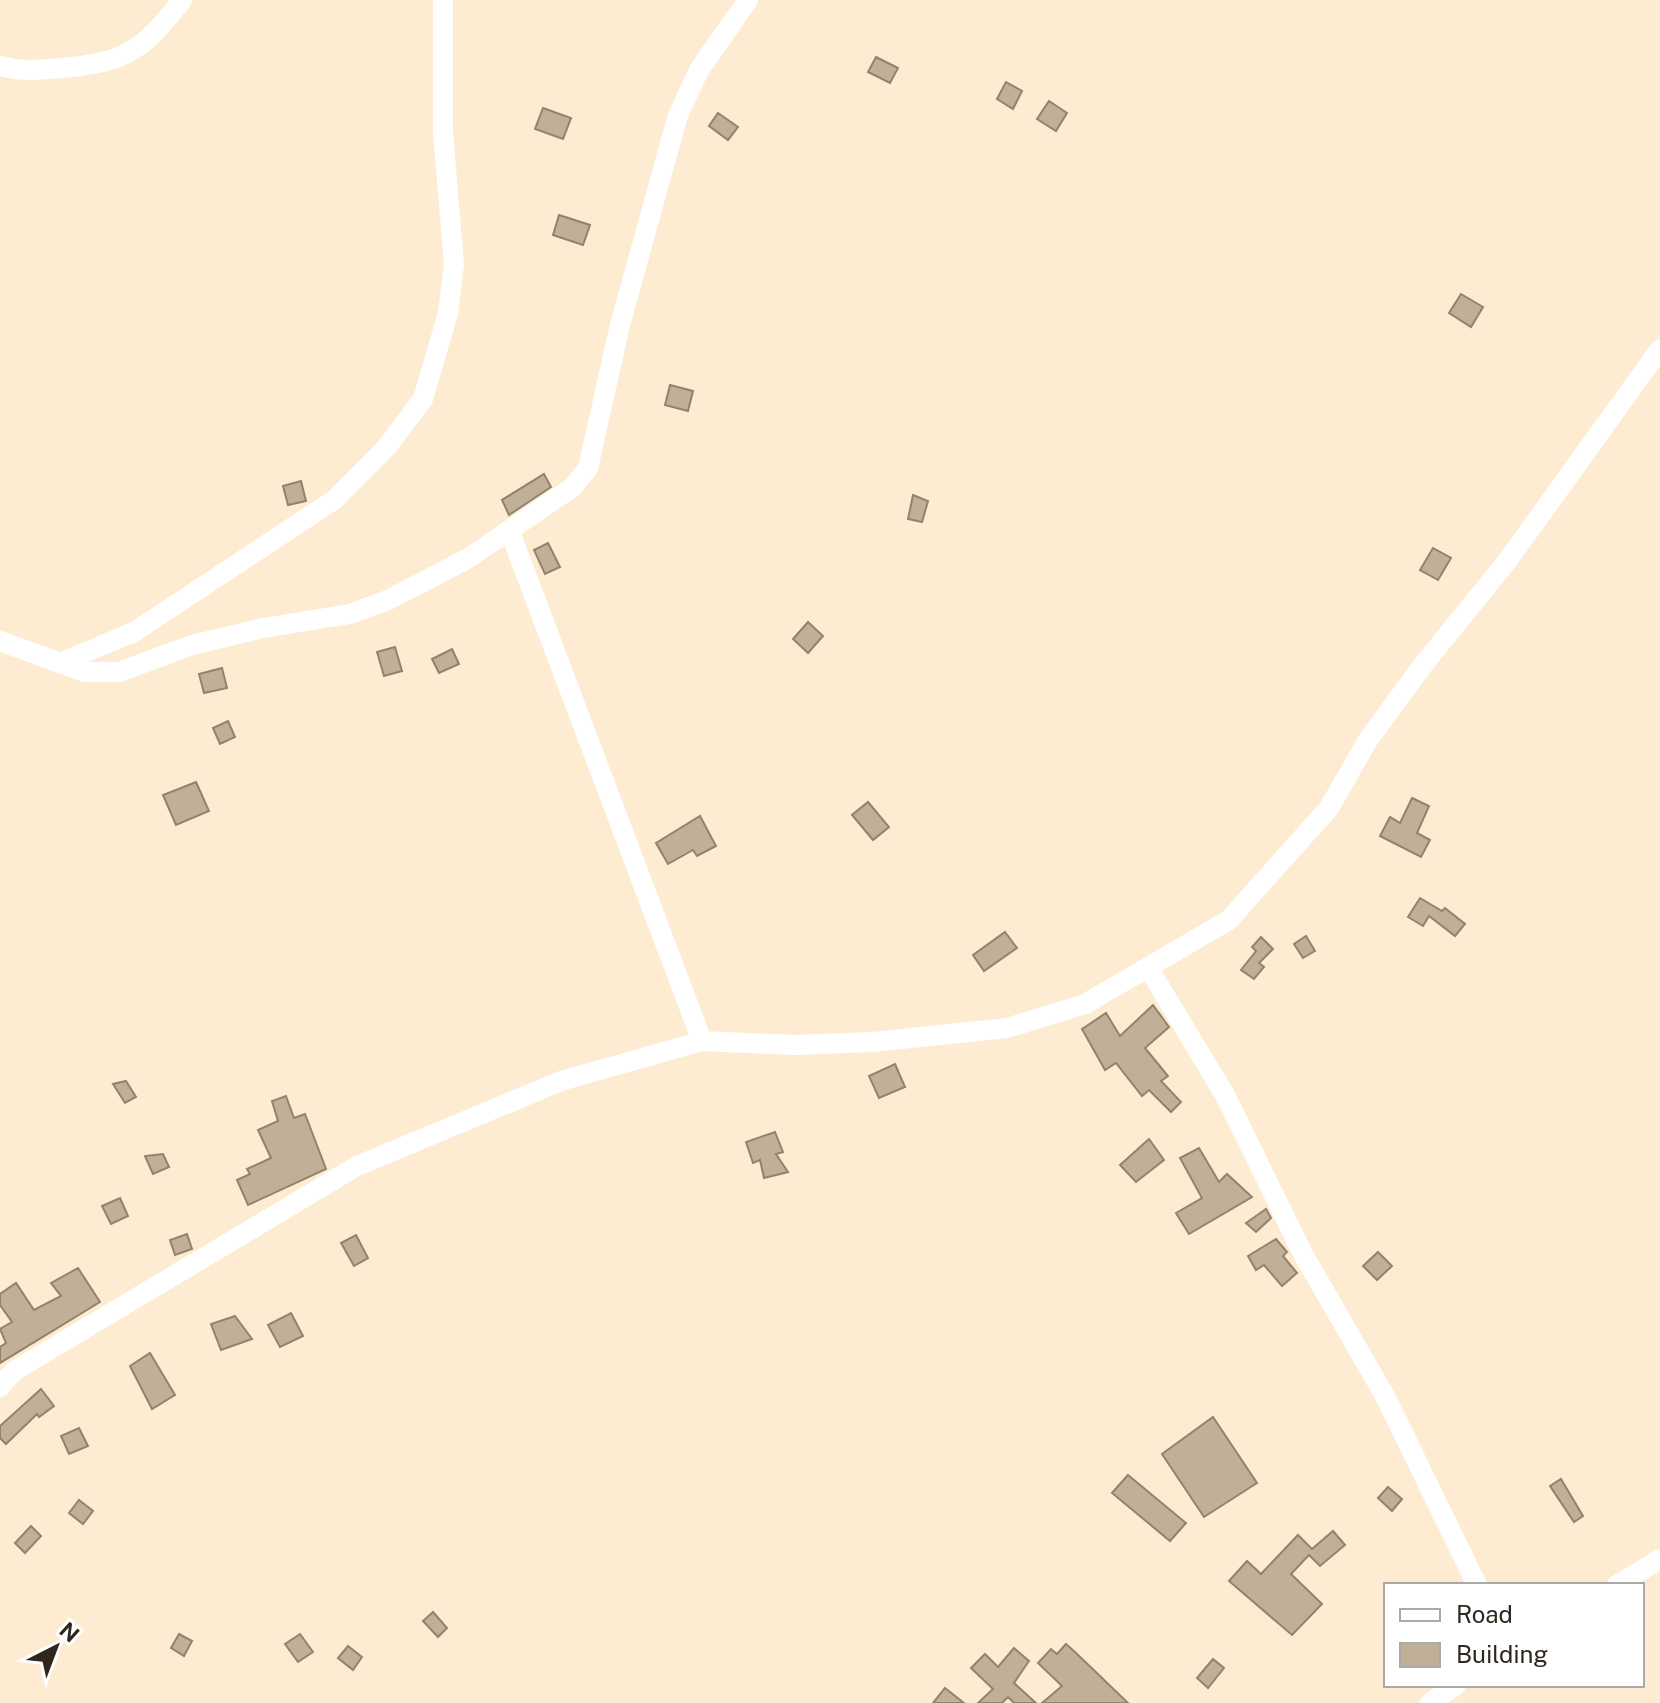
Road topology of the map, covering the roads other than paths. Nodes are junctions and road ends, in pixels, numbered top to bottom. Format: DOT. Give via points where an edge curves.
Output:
graph roads {
  1 [pos="182,0"];
  2 [pos="443,0"];
  3 [pos="748,0"];
  4 [pos="0,66"];
  5 [pos="1660,349"];
  6 [pos="510,532"];
  7 [pos="0,641"];
  8 [pos="60,663"];
  9 [pos="1149,969"];
  10 [pos="702,1041"];
  11 [pos="0,1387"];
  12 [pos="1660,1559"];
  13 [pos="1476,1583"];
  14 [pos="1620,1583"];
  15 [pos="1453,1687"];
  16 [pos="1430,1703"];
  1 -- 4 [label="street" via="138,48 117,61 22,72"];
  2 -- 8 [label="street" via="443,132 454,265 448,313 423,399 386,448 334,500 134,632"];
  3 -- 6 [label="street" via="699,70 678,115 620,325 588,468 573,487"];
  5 -- 9 [label="street" via="1508,560 1368,740 1329,808 1229,920"];
  6 -- 8 [label="street" via="388,600 350,614 192,645 119,672 84,672"];
  6 -- 10 [label="street"];
  7 -- 8 [label="street"];
  9 -- 10 [label="street" via="1085,1004 1007,1028 810,1044"];
  9 -- 13 [label="street" via="1225,1095 1303,1254 1385,1396"];
  10 -- 11 [label="street" via="561,1081 357,1166 14,1371"];
  12 -- 14 [label="street"];
  15 -- 16 [label="street"];
}
